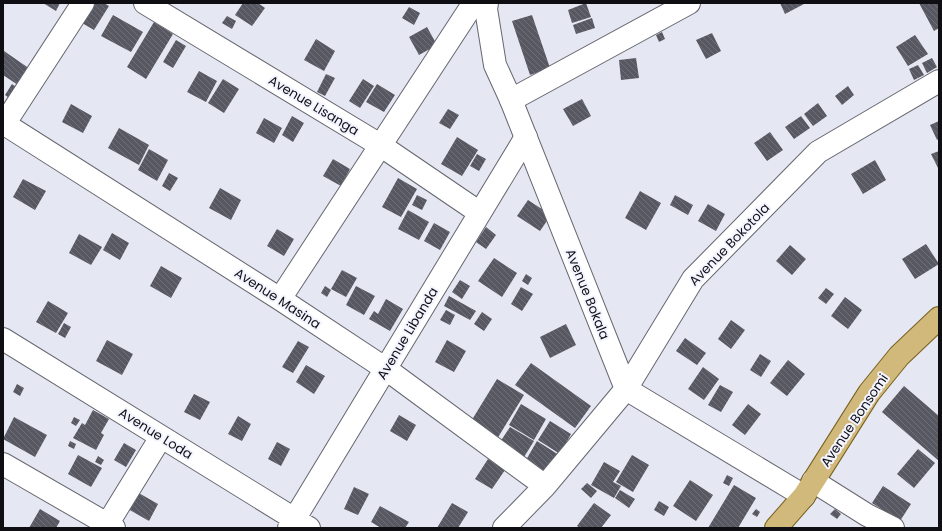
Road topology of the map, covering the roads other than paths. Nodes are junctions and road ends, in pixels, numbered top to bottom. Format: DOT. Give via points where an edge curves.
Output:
graph roads {
  1 [pos="83,3"];
  2 [pos="145,3"];
  3 [pos="689,3"];
  4 [pos="479,5"];
  5 [pos="939,81"];
  6 [pos="511,100"];
  7 [pos="4,124"];
  8 [pos="526,138"];
  9 [pos="380,145"];
  10 [pos="480,213"];
  11 [pos="280,299"];
  12 [pos="939,318"];
  13 [pos="3,339"];
  14 [pos="386,369"];
  15 [pos="626,388"];
  16 [pos="161,436"];
  17 [pos="3,464"];
  18 [pos="545,486"];
  19 [pos="808,488"];
  20 [pos="298,525"];
  21 [pos="109,527"];
  22 [pos="504,528"];
  23 [pos="776,528"];
  24 [pos="893,528"];
  1 -- 7 [label="street"];
  2 -- 9 [label="street, Avenue Lisanga"];
  3 -- 6 [label="street"];
  4 -- 6 [label="street, Avenue Bokala" via="495,65"];
  4 -- 9 [label="street"];
  5 -- 15 [label="street, Avenue Bokotola" via="818,152 693,279"];
  6 -- 8 [label="street, Avenue Bokala"];
  7 -- 11 [label="street, Avenue Masina"];
  8 -- 10 [label="street, Avenue Libanda"];
  8 -- 15 [label="street, Avenue Bokala"];
  9 -- 10 [label="street, Avenue Lisanga"];
  9 -- 11 [label="street"];
  10 -- 14 [label="street, Avenue Libanda"];
  11 -- 14 [label="street, Avenue Masina"];
  12 -- 19 [label="main road, Avenue Bonsomi" via="899,356 869,393"];
  13 -- 16 [label="street, Avenue Loda"];
  14 -- 18 [label="street, Avenue Masina"];
  14 -- 20 [label="street, Avenue Libanda"];
  15 -- 18 [label="street, Avenue Bokotola"];
  15 -- 19 [label="street"];
  16 -- 20 [label="street, Avenue Loda"];
  16 -- 21 [label="street"];
  17 -- 21 [label="street"];
  18 -- 22 [label="street, Avenue Bokotola"];
  19 -- 23 [label="main road, Avenue Bonsomi"];
  19 -- 24 [label="street"];
}
